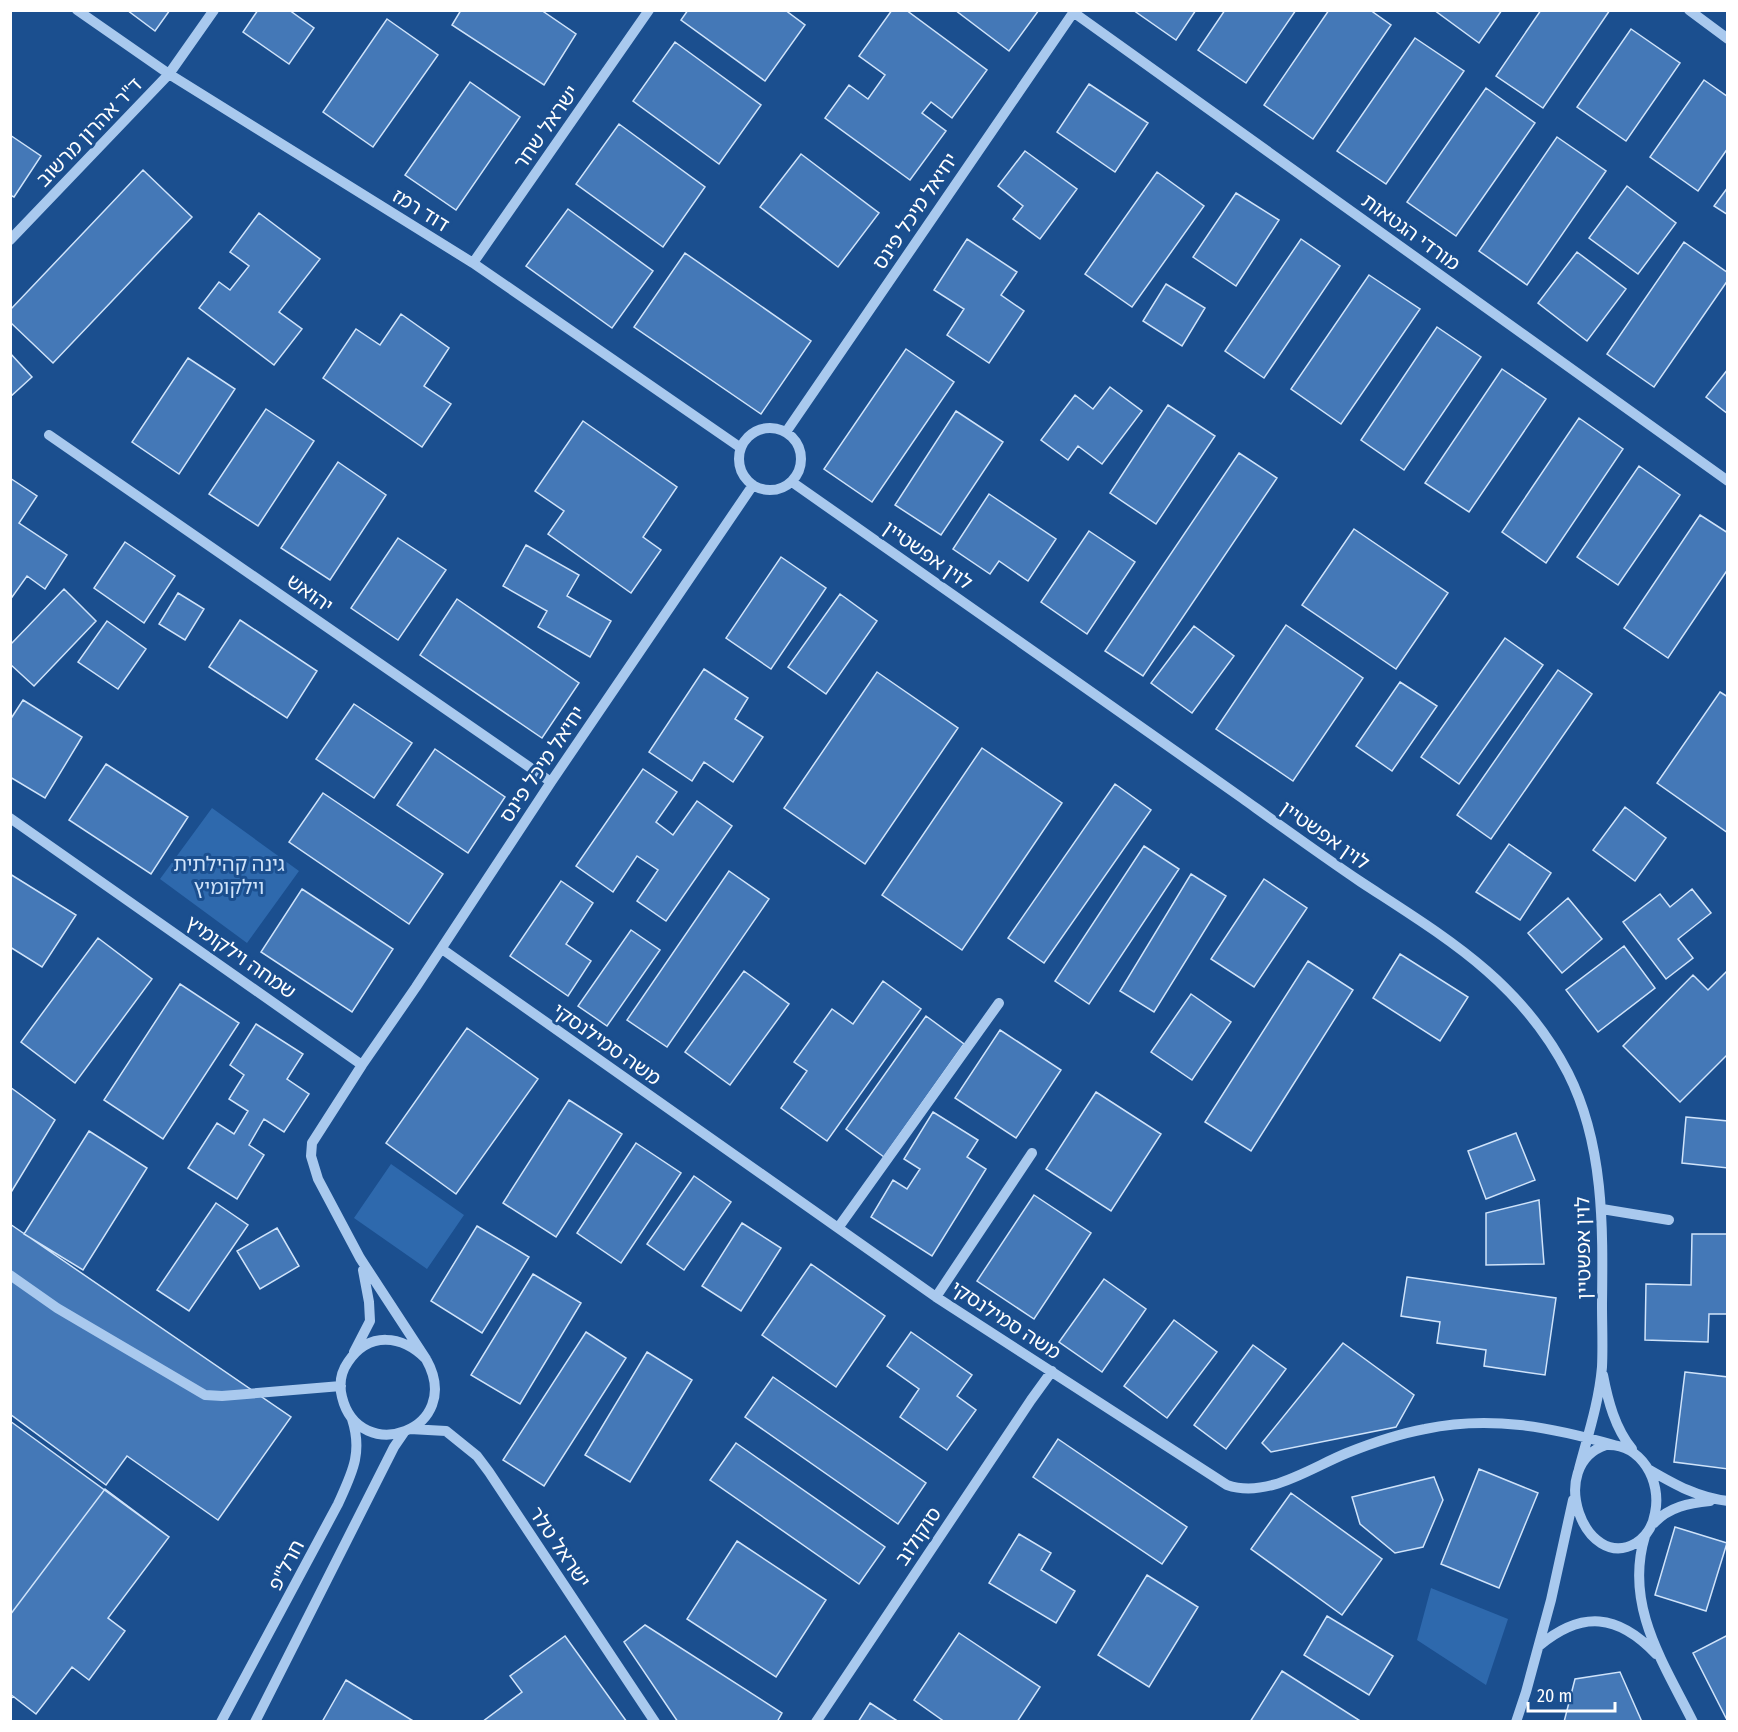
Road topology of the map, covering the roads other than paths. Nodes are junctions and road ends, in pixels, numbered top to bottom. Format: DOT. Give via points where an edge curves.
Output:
graph roads {
  1 [pos="77,10"];
  2 [pos="214,10"];
  3 [pos="649,10"];
  4 [pos="1689,10"];
  5 [pos="1074,11"];
  6 [pos="1728,39"];
  7 [pos="169,74"];
  8 [pos="10,240"];
  9 [pos="473,263"];
  10 [pos="786,432"];
  11 [pos="49,435"];
  12 [pos="741,448"];
  13 [pos="1728,481"];
  14 [pos="792,482"];
  15 [pos="753,484"];
  16 [pos="551,782"];
  17 [pos="10,818"];
  18 [pos="441,950"];
  19 [pos="999,1003"];
  20 [pos="362,1065"];
  21 [pos="1032,1153"];
  22 [pos="1602,1209"];
  23 [pos="1669,1220"];
  24 [pos="838,1228"];
  25 [pos="360,1258"];
  26 [pos="10,1275"];
  27 [pos="936,1297"];
  28 [pos="353,1355"];
  29 [pos="426,1359"];
  30 [pos="1602,1366"];
  31 [pos="1052,1371"];
  32 [pos="341,1386"];
  33 [pos="352,1418"];
  34 [pos="407,1430"];
  35 [pos="1588,1438"];
  36 [pos="1614,1445"];
  37 [pos="1637,1455"];
  38 [pos="1579,1469"];
  39 [pos="1648,1469"];
  40 [pos="1575,1488"];
  41 [pos="1722,1501"];
  42 [pos="1648,1530"];
  43 [pos="1539,1646"];
  44 [pos="1663,1661"];
  45 [pos="260,1720"];
  46 [pos="221,1722"];
  47 [pos="655,1722"];
  48 [pos="816,1722"];
  49 [pos="1516,1722"];
  50 [pos="1693,1722"];
  1 -- 7 [label="street, דוד רמז"];
  2 -- 7 [label="street, ד\"ר אהרון מרשוב"];
  3 -- 9 [label="street, ישראל שחר"];
  4 -- 6 [label="street"];
  5 -- 10 [label="street, יחיאל מיכל פינס"];
  5 -- 13 [label="street, מורדי הגטאות"];
  7 -- 8 [label="street, ד\"ר אהרון מרשוב"];
  7 -- 9 [label="street, דוד רמז"];
  9 -- 12 [label="street, דוד רמז"];
  10 -- 12 [label="street" via="765,428 755,432"];
  10 -- 14 [label="street" via="801,455 801,465"];
  11 -- 16 [label="street, יהואש"];
  12 -- 15 [label="street" via="741,468"];
  14 -- 15 [label="street" via="773,490"];
  14 -- 22 [label="street, לוין אפשטיין" via="1485,968 1527,1009 1548,1036 1569,1076 1586,1117"];
  15 -- 16 [label="street, יחיאל מיכל פינס"];
  16 -- 18 [label="street, יחיאל מיכל פינס"];
  17 -- 20 [label="street, שמחה וילקומיץ"];
  18 -- 20 [label="street, יחיאל מיכל פינס"];
  18 -- 24 [label="street, משה סמילנסקי"];
  19 -- 24 [label="street"];
  20 -- 25 [label="street" via="317,1134 311,1155 318,1179"];
  21 -- 27 [label="street"];
  22 -- 23 [label="street"];
  22 -- 30 [label="street, לוין אפשטיין"];
  24 -- 27 [label="street, משה סמילנסקי"];
  25 -- 28 [label="street" via="370,1321"];
  25 -- 29 [label="street"];
  26 -- 32 [label="street" via="57,1308 206,1395"];
  27 -- 31 [label="street, משה סמילנסקי"];
  28 -- 29 [label="street" via="363,1346 389,1339 416,1348"];
  28 -- 32 [label="street" via="345,1366"];
  29 -- 34 [label="street" via="434,1372 434,1401 417,1426"];
  30 -- 35 [label="street, לוין אפשטיין"];
  30 -- 37 [label="street, לוין אפשטיין" via="1615,1420"];
  31 -- 35 [label="street, משה סמילנסקי" via="1220,1481 1241,1489 1268,1486 1388,1438 1448,1425 1524,1424"];
  31 -- 48 [label="street, סוקולוב"];
  32 -- 33 [label="street" via="344,1406"];
  33 -- 34 [label="street" via="383,1435"];
  33 -- 46 [label="street, חרל\"פ" via="358,1436 352,1472"];
  34 -- 45 [label="street" via="394,1447"];
  34 -- 47 [label="street, ישראל טלר" via="446,1431 477,1456"];
  35 -- 36 [label="street, משה סמילנסקי"];
  35 -- 38 [label="street, לוין אפשטיין"];
  36 -- 37 [label="street"];
  36 -- 38 [label="street" via="1591,1452"];
  37 -- 39 [label="street"];
  38 -- 40 [label="street"];
  39 -- 41 [label="street" via="1689,1492"];
  39 -- 42 [label="street" via="1656,1509"];
  40 -- 42 [label="street" via="1579,1514 1588,1531 1602,1542 1626,1547"];
  40 -- 43 [label="street"];
  41 -- 42 [label="street" via="1676,1508 1660,1516"];
  42 -- 44 [label="street" via="1638,1564 1639,1594 1647,1626"];
  43 -- 44 [label="street" via="1570,1625 1602,1621 1631,1632"];
  43 -- 49 [label="street"];
  44 -- 50 [label="street"];
}
